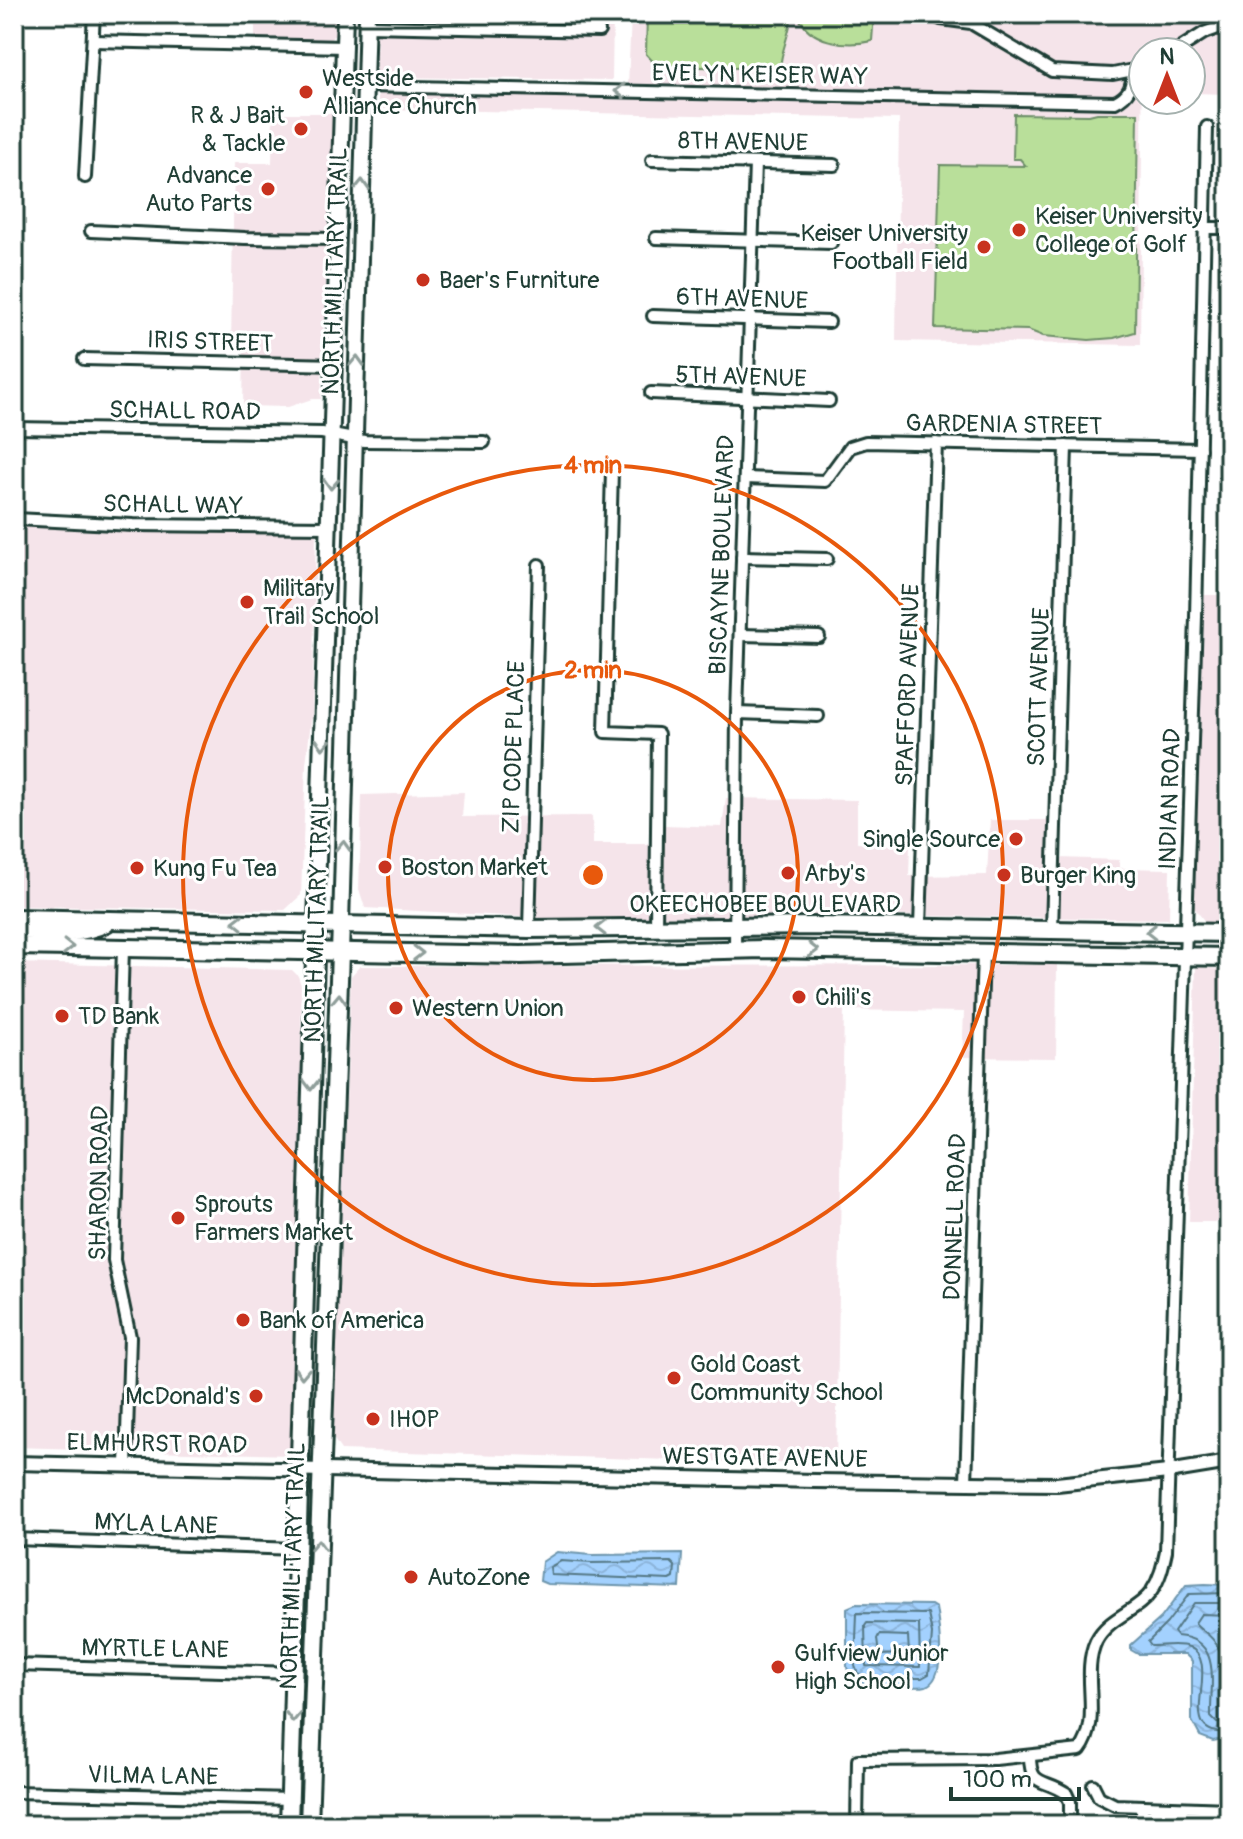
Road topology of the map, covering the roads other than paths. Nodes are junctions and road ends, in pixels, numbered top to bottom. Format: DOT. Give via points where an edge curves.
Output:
graph roads {
  1 [pos="94,14"];
  2 [pos="345,14"];
  3 [pos="930,14"];
  4 [pos="367,20"];
  5 [pos="1229,24"];
  6 [pos="599,31"];
  7 [pos="1199,36"];
  8 [pos="93,41"];
  9 [pos="344,49"];
  10 [pos="1127,71"];
  11 [pos="365,79"];
  12 [pos="1127,94"];
  13 [pos="1207,127"];
  14 [pos="652,160"];
  15 [pos="755,163"];
  16 [pos="834,165"];
  17 [pos="85,177"];
  18 [pos="1203,228"];
  19 [pos="1229,228"];
  20 [pos="91,231"];
  21 [pos="656,238"];
  22 [pos="339,239"];
  23 [pos="752,240"];
  24 [pos="831,243"];
  25 [pos="359,263"];
  26 [pos="653,316"];
  27 [pos="750,318"];
  28 [pos="829,322"];
  29 [pos="84,359"];
  30 [pos="336,365"];
  31 [pos="651,393"];
  32 [pos="748,396"];
  33 [pos="829,401"];
  34 [pos="14,428"];
  35 [pos="333,435"];
  36 [pos="354,439"];
  37 [pos="484,442"];
  38 [pos="936,443"];
  39 [pos="1066,446"];
  40 [pos="1200,449"];
  41 [pos="612,470"];
  42 [pos="745,478"];
  43 [pos="16,519"];
  44 [pos="330,527"];
  45 [pos="742,557"];
  46 [pos="827,559"];
  47 [pos="328,560"];
  48 [pos="539,565"];
  49 [pos="350,583"];
  50 [pos="740,635"];
  51 [pos="819,637"];
  52 [pos="737,713"];
  53 [pos="818,716"];
  54 [pos="14,918"];
  55 [pos="111,920"];
  56 [pos="316,923"];
  57 [pos="341,924"];
  58 [pos="735,926"];
  59 [pos="920,927"];
  60 [pos="656,928"];
  61 [pos="529,929"];
  62 [pos="14,930"];
  63 [pos="1052,930"];
  64 [pos="1185,932"];
  65 [pos="1229,933"];
  66 [pos="14,946"];
  67 [pos="123,948"];
  68 [pos="735,950"];
  69 [pos="315,951"];
  70 [pos="340,952"];
  71 [pos="983,953"];
  72 [pos="1184,956"];
  73 [pos="1229,957"];
  74 [pos="309,1161"];
  75 [pos="327,1278"];
  76 [pos="1229,1462"];
  77 [pos="14,1463"];
  78 [pos="126,1466"];
  79 [pos="299,1469"];
  80 [pos="321,1469"];
  81 [pos="1168,1472"];
  82 [pos="966,1483"];
  83 [pos="14,1539"];
  84 [pos="297,1549"];
  85 [pos="14,1665"];
  86 [pos="294,1673"];
  87 [pos="1030,1756"];
  88 [pos="291,1772"];
  89 [pos="1093,1785"];
  90 [pos="14,1792"];
  91 [pos="290,1799"];
  92 [pos="310,1800"];
  93 [pos="1142,1806"];
  94 [pos="1229,1809"];
  95 [pos="309,1823"];
  96 [pos="289,1825"];
  97 [pos="857,1825"];
  98 [pos="1070,1825"];
  99 [pos="1142,1825"];
  1 -- 8 [label="street"];
  2 -- 9 [label="main road, NORTH MILITARY TRAIL"];
  3 -- 10 [label="street" via="971,23 1052,71"];
  4 -- 6 [label="street"];
  4 -- 11 [label="main road, NORTH MILITARY TRAIL"];
  5 -- 7 [label="street"];
  8 -- 9 [label="street"];
  8 -- 17 [label="street"];
  9 -- 11 [label="main road"];
  9 -- 22 [label="main road, NORTH MILITARY TRAIL"];
  12 -- 11 [label="street, EVELYN KEISER WAY, one-way" via="1115,102 894,98"];
  25 -- 11 [label="main road, NORTH MILITARY TRAIL, one-way"];
  13 -- 18 [label="street, INDIAN ROAD"];
  14 -- 15 [label="street, 8TH AVENUE"];
  15 -- 16 [label="street, 8TH AVENUE"];
  15 -- 23 [label="street, BISCAYNE BOULEVARD"];
  18 -- 19 [label="street"];
  18 -- 40 [label="street, INDIAN ROAD"];
  20 -- 22 [label="street"];
  21 -- 23 [label="street"];
  22 -- 25 [label="main road"];
  22 -- 30 [label="main road, NORTH MILITARY TRAIL"];
  23 -- 24 [label="street"];
  23 -- 27 [label="street, BISCAYNE BOULEVARD"];
  36 -- 25 [label="main road, NORTH MILITARY TRAIL, one-way"];
  26 -- 27 [label="street, 6TH AVENUE"];
  27 -- 28 [label="street, 6TH AVENUE"];
  27 -- 32 [label="street, BISCAYNE BOULEVARD"];
  29 -- 30 [label="street, IRIS STREET"];
  30 -- 35 [label="main road, NORTH MILITARY TRAIL"];
  31 -- 32 [label="street, 5TH AVENUE"];
  32 -- 33 [label="street, 5TH AVENUE"];
  32 -- 42 [label="street, BISCAYNE BOULEVARD"];
  34 -- 35 [label="street, SCHALL ROAD"];
  35 -- 36 [label="street, SCHALL ROAD"];
  35 -- 44 [label="main road, NORTH MILITARY TRAIL, one-way"];
  36 -- 37 [label="street, SCHALL ROAD"];
  36 -- 49 [label="main road, NORTH MILITARY TRAIL"];
  38 -- 39 [label="street, GARDENIA STREET"];
  38 -- 42 [label="street, GARDENIA STREET" via="858,443 825,481"];
  38 -- 59 [label="street, SPAFFORD AVENUE"];
  39 -- 40 [label="street, GARDENIA STREET"];
  39 -- 63 [label="street, SCOTT AVENUE"];
  40 -- 64 [label="street, INDIAN ROAD"];
  41 -- 60 [label="street" via="605,732 658,734"];
  42 -- 45 [label="street, BISCAYNE BOULEVARD"];
  43 -- 44 [label="street, SCHALL WAY"];
  44 -- 47 [label="main road, NORTH MILITARY TRAIL"];
  45 -- 46 [label="street"];
  45 -- 50 [label="street, BISCAYNE BOULEVARD"];
  47 -- 49 [label="main road" via="340,566"];
  47 -- 56 [label="main road, NORTH MILITARY TRAIL, one-way"];
  48 -- 61 [label="street, ZIP CODE PLACE"];
  57 -- 49 [label="main road, NORTH MILITARY TRAIL, one-way"];
  50 -- 51 [label="street"];
  50 -- 52 [label="street, BISCAYNE BOULEVARD"];
  52 -- 53 [label="street"];
  52 -- 58 [label="street, BISCAYNE BOULEVARD"];
  54 -- 55 [label="main road, OKEECHOBEE BOULEVARD"];
  56 -- 55 [label="main road, OKEECHOBEE BOULEVARD, one-way"];
  55 -- 62 [label="main road" via="80,932"];
  56 -- 57 [label="main road, OKEECHOBEE BOULEVARD"];
  56 -- 69 [label="main road, NORTH MILITARY TRAIL"];
  57 -- 61 [label="main road, OKEECHOBEE BOULEVARD"];
  57 -- 70 [label="main road, NORTH MILITARY TRAIL"];
  58 -- 59 [label="main road, OKEECHOBEE BOULEVARD"];
  58 -- 60 [label="main road, OKEECHOBEE BOULEVARD"];
  58 -- 68 [label="street, BISCAYNE BOULEVARD"];
  59 -- 63 [label="main road, OKEECHOBEE BOULEVARD"];
  60 -- 61 [label="main road, OKEECHOBEE BOULEVARD, one-way"];
  64 -- 63 [label="main road, OKEECHOBEE BOULEVARD, one-way"];
  64 -- 65 [label="main road, OKEECHOBEE BOULEVARD"];
  64 -- 72 [label="street, INDIAN ROAD"];
  66 -- 67 [label="main road, OKEECHOBEE BOULEVARD, one-way"];
  67 -- 69 [label="main road, OKEECHOBEE BOULEVARD"];
  67 -- 78 [label="street, SHARON ROAD" via="114,1260 130,1337"];
  70 -- 68 [label="main road, OKEECHOBEE BOULEVARD, one-way"];
  68 -- 71 [label="main road, OKEECHOBEE BOULEVARD, one-way"];
  69 -- 70 [label="main road, OKEECHOBEE BOULEVARD"];
  69 -- 74 [label="main road, NORTH MILITARY TRAIL, one-way"];
  75 -- 70 [label="main road, NORTH MILITARY TRAIL, one-way"];
  71 -- 72 [label="main road, OKEECHOBEE BOULEVARD"];
  71 -- 82 [label="street, DONNELL ROAD"];
  72 -- 73 [label="main road, OKEECHOBEE BOULEVARD"];
  72 -- 81 [label="street, INDIAN ROAD"];
  74 -- 75 [label="main road" via="317,1185 317,1264"];
  74 -- 79 [label="main road, NORTH MILITARY TRAIL, one-way"];
  75 -- 80 [label="main road, NORTH MILITARY TRAIL"];
  76 -- 81 [label="street, WESTGATE AVENUE"];
  77 -- 78 [label="street, ELMHURST ROAD"];
  78 -- 79 [label="street, ELMHURST ROAD"];
  79 -- 80 [label="street, WESTGATE AVENUE"];
  79 -- 84 [label="main road, NORTH MILITARY TRAIL"];
  80 -- 82 [label="street, WESTGATE AVENUE"];
  92 -- 80 [label="main road, NORTH MILITARY TRAIL, one-way"];
  81 -- 82 [label="street, WESTGATE AVENUE" via="1057,1484"];
  81 -- 87 [label="street, INDIAN ROAD" via="1161,1575 1150,1595 1126,1610 1097,1640 1091,1657 1090,1737 1080,1750"];
  83 -- 84 [label="street, MYLA LANE"];
  84 -- 86 [label="main road, NORTH MILITARY TRAIL"];
  85 -- 86 [label="street, MYRTLE LANE"];
  86 -- 88 [label="main road, NORTH MILITARY TRAIL, one-way"];
  87 -- 97 [label="street" via="858,1760"];
  87 -- 98 [label="street" via="1034,1779 1066,1793"];
  88 -- 91 [label="main road, NORTH MILITARY TRAIL"];
  88 -- 92 [label="main road" via="298,1791"];
  89 -- 93 [label="street" via="1110,1804"];
  90 -- 91 [label="street, VILMA LANE"];
  91 -- 95 [label="main road" via="300,1805"];
  91 -- 96 [label="main road, NORTH MILITARY TRAIL"];
  92 -- 95 [label="main road, NORTH MILITARY TRAIL"];
  93 -- 94 [label="street"];
  93 -- 99 [label="street"];
}
